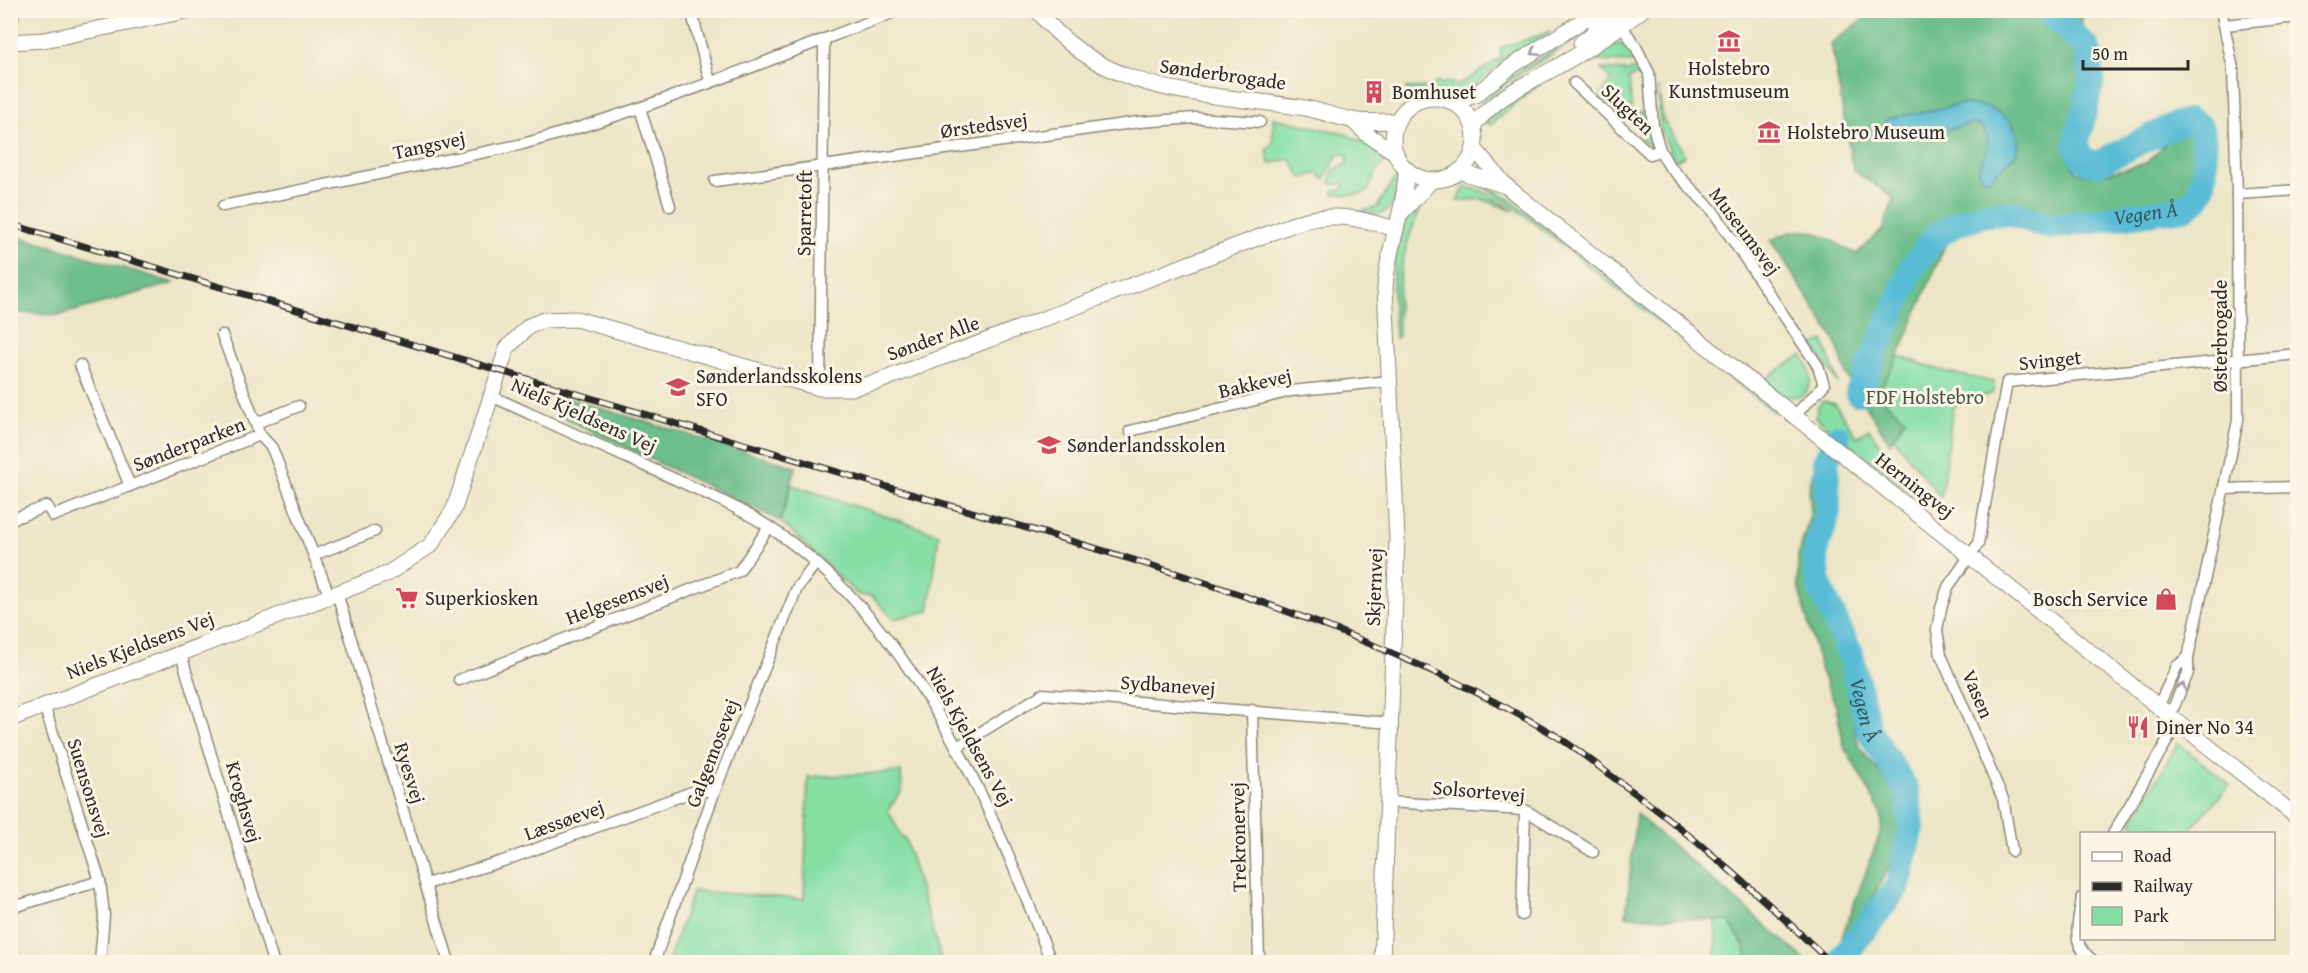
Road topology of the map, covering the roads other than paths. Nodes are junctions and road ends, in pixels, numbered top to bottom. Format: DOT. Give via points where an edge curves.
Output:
graph roads {
  1 [pos="12,10"];
  2 [pos="191,10"];
  3 [pos="691,10"];
  4 [pos="900,10"];
  5 [pos="1037,10"];
  6 [pos="1642,10"];
  7 [pos="2221,10"];
  8 [pos="1601,14"];
  9 [pos="1582,16"];
  10 [pos="2298,17"];
  11 [pos="1623,18"];
  12 [pos="10,23"];
  13 [pos="2225,25"];
  14 [pos="824,39"];
  15 [pos="10,42"];
  16 [pos="710,81"];
  17 [pos="1574,83"];
  18 [pos="1511,90"];
  19 [pos="1454,104"];
  20 [pos="639,108"];
  21 [pos="1353,121"];
  22 [pos="1397,121"];
  23 [pos="1260,122"];
  24 [pos="1473,126"];
  25 [pos="1393,148"];
  26 [pos="1660,150"];
  27 [pos="1474,151"];
  28 [pos="822,165"];
  29 [pos="1406,169"];
  30 [pos="1455,174"];
  31 [pos="1427,181"];
  32 [pos="715,182"];
  33 [pos="1506,186"];
  34 [pos="2298,190"];
  35 [pos="2237,194"];
  36 [pos="223,206"];
  37 [pos="670,206"];
  38 [pos="1397,222"];
  39 [pos="222,335"];
  40 [pos="2298,354"];
  41 [pos="2238,359"];
  42 [pos="80,365"];
  43 [pos="498,370"];
  44 [pos="1390,381"];
  45 [pos="820,388"];
  46 [pos="489,395"];
  47 [pos="298,406"];
  48 [pos="1795,415"];
  49 [pos="256,423"];
  50 [pos="1130,431"];
  51 [pos="260,435"];
  52 [pos="130,486"];
  53 [pos="2298,487"];
  54 [pos="2224,489"];
  55 [pos="10,520"];
  56 [pos="769,527"];
  57 [pos="375,531"];
  58 [pos="314,555"];
  59 [pos="1970,555"];
  60 [pos="816,563"];
  61 [pos="333,594"];
  62 [pos="180,651"];
  63 [pos="459,680"];
  64 [pos="44,705"];
  65 [pos="1252,710"];
  66 [pos="2169,715"];
  67 [pos="10,719"];
  68 [pos="1391,723"];
  69 [pos="957,747"];
  70 [pos="715,790"];
  71 [pos="1387,802"];
  72 [pos="1525,810"];
  73 [pos="2298,818"];
  74 [pos="2114,832"];
  75 [pos="2012,850"];
  76 [pos="1593,852"];
  77 [pos="100,881"];
  78 [pos="426,884"];
  79 [pos="10,909"];
  80 [pos="2080,913"];
  81 [pos="1522,915"];
  82 [pos="100,963"];
  83 [pos="273,963"];
  84 [pos="449,963"];
  85 [pos="654,963"];
  86 [pos="1051,963"];
  87 [pos="1259,963"];
  88 [pos="1382,963"];
  89 [pos="2095,963"];
  1 -- 12 [label="street"];
  2 -- 15 [label="street" via="44,40"];
  3 -- 16 [label="street"];
  4 -- 14 [label="street, Tangsvej"];
  5 -- 21 [label="street, Sønderbrogade" via="1079,51 1136,81 1181,93 1301,107"];
  6 -- 11 [label="street"];
  7 -- 13 [label="street, Østerbrogade"];
  8 -- 9 [label="street"];
  8 -- 11 [label="street"];
  8 -- 18 [label="street" via="1596,31"];
  9 -- 19 [label="street, one-way" via="1475,94"];
  10 -- 13 [label="street"];
  11 -- 18 [label="street" via="1552,70"];
  11 -- 26 [label="street, Museumsvej" via="1648,73 1653,126"];
  13 -- 35 [label="street, Østerbrogade" via="2233,69"];
  14 -- 16 [label="street, Tangsvej"];
  14 -- 28 [label="street, Sparretoft"];
  16 -- 20 [label="street, Tangsvej"];
  17 -- 26 [label="street, Slugten" via="1650,154"];
  18 -- 24 [label="street"];
  19 -- 22 [label="street" via="1440,98 1418,101"];
  19 -- 24 [label="street" via="1466,113"];
  20 -- 36 [label="street, Tangsvej" via="519,145"];
  20 -- 37 [label="street"];
  21 -- 22 [label="street, Sønderbrogade"];
  21 -- 25 [label="street, Sønderbrogade" via="1368,135"];
  22 -- 25 [label="street"];
  23 -- 28 [label="street, Ørstedsvej" via="1196,118 1139,122"];
  24 -- 27 [label="street"];
  25 -- 29 [label="street"];
  26 -- 48 [label="street, Museumsvej" via="1678,178 1713,211 1818,366 1824,385"];
  27 -- 30 [label="street"];
  27 -- 33 [label="street, Herningvej"];
  28 -- 32 [label="street, Ørstedsvej"];
  28 -- 45 [label="street, Sparretoft"];
  29 -- 31 [label="street"];
  29 -- 38 [label="street, Skjernvej"];
  30 -- 31 [label="street"];
  30 -- 33 [label="street, Herningvej"];
  31 -- 38 [label="street"];
  33 -- 48 [label="street, Herningvej"];
  34 -- 35 [label="street"];
  35 -- 41 [label="street, Østerbrogade"];
  38 -- 44 [label="street, Skjernvej" via="1386,281"];
  38 -- 45 [label="street, Sønder Alle" via="1339,215 1312,218 877,382 851,388"];
  39 -- 49 [label="street, Sønderparken"];
  40 -- 41 [label="street"];
  41 -- 54 [label="street, Østerbrogade" via="2238,420"];
  41 -- 59 [label="street, Svinget" via="2007,382 1982,528"];
  42 -- 52 [label="street, Sønderparken"];
  43 -- 45 [label="street, Sønder Alle" via="516,336 529,326 560,317"];
  43 -- 46 [label="street, Niels Kjeldsens Vej"];
  44 -- 50 [label="street, Bakkevej" via="1291,391"];
  44 -- 68 [label="street, Skjernvej" via="1397,539"];
  46 -- 56 [label="street, Niels Kjeldsens Vej" via="723,501"];
  46 -- 61 [label="street, Niels Kjeldsens Vej" via="454,509 431,545 387,574"];
  47 -- 49 [label="street, Sønderparken"];
  48 -- 59 [label="street, Herningvej"];
  49 -- 51 [label="street, Sønderparken"];
  51 -- 52 [label="street, Sønderparken"];
  51 -- 58 [label="street, Sønderparken" via="272,448"];
  52 -- 55 [label="street, Sønderparken" via="53,516 47,506"];
  53 -- 54 [label="street"];
  54 -- 66 [label="street, Østerbrogade" via="2188,658 2177,666"];
  56 -- 60 [label="street, Niels Kjeldsens Vej"];
  56 -- 63 [label="street, Helgesensvej" via="739,571"];
  57 -- 58 [label="street"];
  58 -- 61 [label="street, Sønderparken"];
  59 -- 66 [label="street, Herningvej"];
  59 -- 75 [label="street, Vasen" via="1948,587 1937,630 1941,655 2003,799"];
  60 -- 69 [label="street, Niels Kjeldsens Vej" via="892,645"];
  60 -- 70 [label="street, Galgemosevej" via="797,588"];
  61 -- 62 [label="street, Niels Kjeldsens Vej"];
  61 -- 78 [label="street, Ryesvej"];
  62 -- 64 [label="street, Niels Kjeldsens Vej"];
  62 -- 83 [label="street, Kroghsvej"];
  64 -- 67 [label="street, Niels Kjeldsens Vej"];
  64 -- 77 [label="street, Suensonsvej"];
  65 -- 68 [label="street, Sydbanevej"];
  65 -- 69 [label="street, Sydbanevej" via="1043,694"];
  65 -- 87 [label="street, Trekronervej"];
  66 -- 73 [label="street, Herningvej"];
  66 -- 74 [label="street, Østerbrogade"];
  68 -- 71 [label="street, Skjernvej"];
  69 -- 86 [label="street, Niels Kjeldsens Vej" via="1016,869"];
  70 -- 78 [label="street, Læssøevej" via="692,792 503,861"];
  70 -- 85 [label="street, Galgemosevej"];
  71 -- 72 [label="street, Solsortevej"];
  71 -- 88 [label="street, Skjernvej"];
  72 -- 76 [label="street, Solsortevej"];
  72 -- 81 [label="street"];
  77 -- 79 [label="street"];
  77 -- 82 [label="street, Suensonsvej" via="104,915"];
  78 -- 84 [label="street, Ryesvej"];
  80 -- 89 [label="street" via="2076,942"];
}
